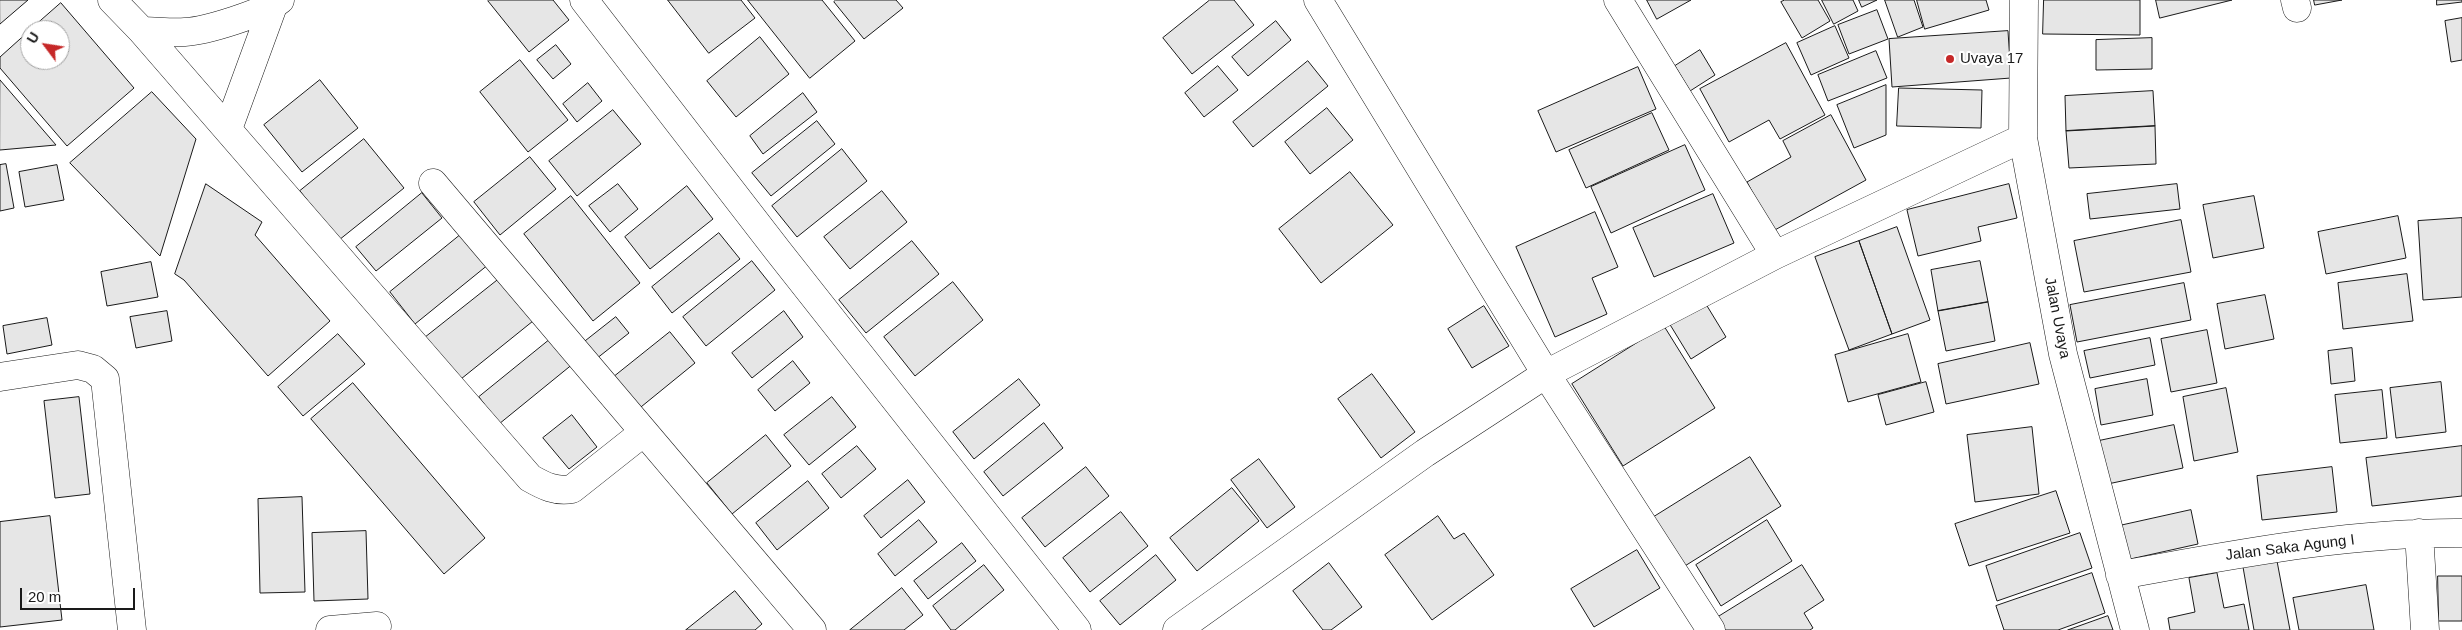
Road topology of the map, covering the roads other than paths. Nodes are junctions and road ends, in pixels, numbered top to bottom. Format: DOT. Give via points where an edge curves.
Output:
graph roads {
  1 [pos="112,0"];
  2 [pos="584,0"];
  3 [pos="1318,0"];
  4 [pos="1618,0"];
  5 [pos="2024,0"];
  6 [pos="277,3"];
  7 [pos="142,31"];
  8 [pos="228,129"];
  9 [pos="2023,138"];
  10 [pos="433,183"];
  11 [pos="1775,255"];
  12 [pos="1546,374"];
  13 [pos="0,377"];
  14 [pos="644,432"];
  15 [pos="2419,533"];
  16 [pos="2462,533"];
  17 [pos="2120,575"];
  18 [pos="377,626"];
  19 [pos="132,630"];
  20 [pos="330,630"];
  21 [pos="812,630"];
  22 [pos="1077,630"];
  23 [pos="1177,630"];
  24 [pos="1710,630"];
  25 [pos="2135,630"];
  26 [pos="2425,630"];
  1 -- 7 [label="street"];
  2 -- 22 [label="street"];
  3 -- 12 [label="street"];
  4 -- 11 [label="street"];
  5 -- 9 [label="street, Jalan Uvaya"];
  6 -- 7 [label="street" via="230,22 186,32"];
  6 -- 8 [label="street"];
  7 -- 8 [label="street"];
  8 -- 14 [label="street" via="530,478 560,491 572,489"];
  9 -- 11 [label="street"];
  9 -- 17 [label="street, Jalan Uvaya" via="2062,354"];
  10 -- 14 [label="street"];
  11 -- 12 [label="street"];
  12 -- 23 [label="street" via="1424,454"];
  12 -- 24 [label="street"];
  13 -- 19 [label="street" via="78,366 93,369 105,380"];
  14 -- 21 [label="street"];
  15 -- 16 [label="street, Jalan Saka Agung I"];
  15 -- 17 [label="street, Jalan Saka Agung I" via="2273,548"];
  15 -- 26 [label="street"];
  17 -- 25 [label="street, Jalan Uvaya"];
  18 -- 20 [label="street"];
}
